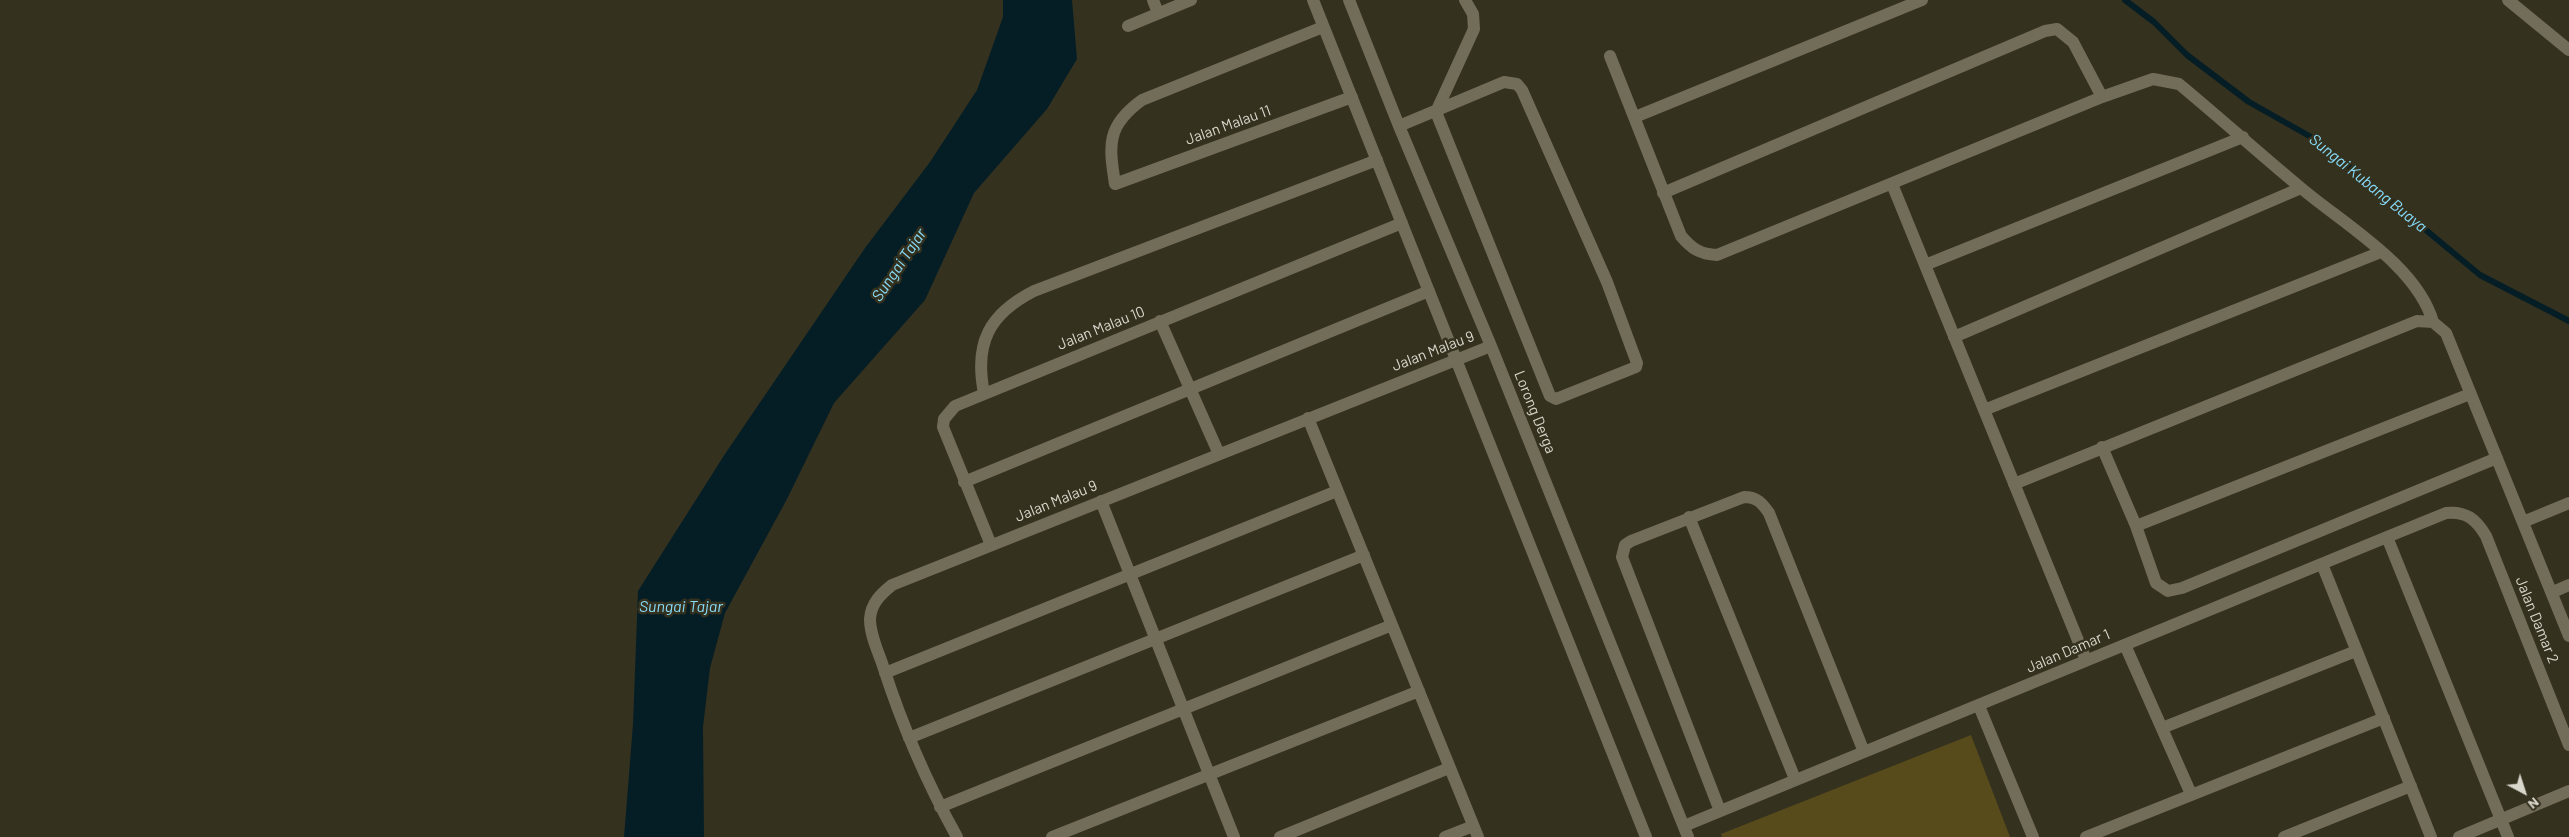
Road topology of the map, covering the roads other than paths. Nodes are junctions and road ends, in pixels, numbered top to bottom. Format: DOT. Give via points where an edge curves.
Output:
graph roads {
  1 [pos="1153,0"];
  2 [pos="1191,0"];
  3 [pos="1313,0"];
  4 [pos="1349,0"];
  5 [pos="1465,0"];
  6 [pos="1922,0"];
  7 [pos="2508,0"];
  8 [pos="1158,13"];
  9 [pos="1128,26"];
  10 [pos="1324,27"];
  11 [pos="2569,50"];
  12 [pos="1610,56"];
  13 [pos="1352,97"];
  14 [pos="2102,97"];
  15 [pos="1436,112"];
  16 [pos="1635,117"];
  17 [pos="1399,126"];
  18 [pos="2243,137"];
  19 [pos="1377,160"];
  20 [pos="1892,184"];
  21 [pos="2301,188"];
  22 [pos="1663,193"];
  23 [pos="1402,223"];
  24 [pos="2381,252"];
  25 [pos="1925,265"];
  26 [pos="1429,291"];
  27 [pos="1160,322"];
  28 [pos="2433,322"];
  29 [pos="1954,336"];
  30 [pos="1491,346"];
  31 [pos="1456,359"];
  32 [pos="1191,389"];
  33 [pos="984,393"];
  34 [pos="2470,394"];
  35 [pos="1984,410"];
  36 [pos="1308,418"];
  37 [pos="2102,447"];
  38 [pos="1219,454"];
  39 [pos="2497,458"];
  40 [pos="964,482"];
  41 [pos="2014,484"];
  42 [pos="1337,491"];
  43 [pos="1101,501"];
  44 [pos="2569,504"];
  45 [pos="2465,514"];
  46 [pos="1689,516"];
  47 [pos="2523,522"];
  48 [pos="2136,526"];
  49 [pos="2387,537"];
  50 [pos="991,545"];
  51 [pos="1364,555"];
  52 [pos="2322,564"];
  53 [pos="1130,574"];
  54 [pos="2569,585"];
  55 [pos="2552,592"];
  56 [pos="1392,626"];
  57 [pos="2569,636"];
  58 [pos="1154,639"];
  59 [pos="2126,644"];
  60 [pos="2356,651"];
  61 [pos="2086,660"];
  62 [pos="885,673"];
  63 [pos="1419,691"];
  64 [pos="1979,706"];
  65 [pos="1183,709"];
  66 [pos="2384,718"];
  67 [pos="2162,728"];
  68 [pos="910,738"];
  69 [pos="2569,745"];
  70 [pos="1864,752"];
  71 [pos="1450,768"];
  72 [pos="1211,774"];
  73 [pos="1795,780"];
  74 [pos="2411,786"];
  75 [pos="2569,791"];
  76 [pos="2191,794"];
  77 [pos="940,806"];
  78 [pos="1720,811"];
  79 [pos="2501,819"];
  80 [pos="1476,831"];
  81 [pos="1686,832"];
  82 [pos="957,837"];
  83 [pos="1052,837"];
  84 [pos="1234,837"];
  85 [pos="1280,837"];
  86 [pos="1445,837"];
  87 [pos="1646,837"];
  88 [pos="2033,837"];
  89 [pos="2086,837"];
  90 [pos="2284,837"];
  91 [pos="2431,837"];
  92 [pos="2459,837"];
  93 [pos="2508,837"];
  1 -- 8 [label="street"];
  2 -- 8 [label="street"];
  3 -- 10 [label="street"];
  4 -- 17 [label="street, Lorong Derga"];
  5 -- 15 [label="street" via="1473,14 1474,29"];
  6 -- 16 [label="street"];
  7 -- 11 [label="street"];
  8 -- 9 [label="street"];
  10 -- 13 [label="street"];
  10 -- 13 [label="street, Jalan Malau 11" via="1142,100 1130,109 1114,128 1111,139 1115,184"];
  12 -- 16 [label="street"];
  13 -- 19 [label="street"];
  14 -- 18 [label="street" via="2153,78 2179,84"];
  14 -- 20 [label="street"];
  14 -- 22 [label="street" via="2073,42 2057,30 2045,32"];
  15 -- 15 [label="street" via="1504,82 1516,84 1522,90 1607,282 1637,363 1631,370 1556,399 1550,396"];
  15 -- 17 [label="street"];
  16 -- 22 [label="street"];
  17 -- 30 [label="street, Lorong Derga"];
  18 -- 21 [label="street"];
  18 -- 25 [label="street"];
  19 -- 23 [label="street"];
  19 -- 33 [label="street" via="1043,287 1017,300 1004,310 983,343 979,368"];
  20 -- 22 [label="street" via="1717,255 1703,254 1691,248 1681,236"];
  20 -- 25 [label="street"];
  21 -- 24 [label="street"];
  21 -- 29 [label="street"];
  23 -- 26 [label="street"];
  23 -- 27 [label="street, Jalan Malau 10"];
  24 -- 28 [label="street" via="2418,288 2429,306"];
  24 -- 35 [label="street"];
  25 -- 29 [label="street"];
  26 -- 31 [label="street"];
  26 -- 32 [label="street"];
  27 -- 32 [label="street"];
  27 -- 33 [label="street, Jalan Malau 10"];
  28 -- 34 [label="street" via="2446,333"];
  28 -- 37 [label="street" via="2417,321"];
  29 -- 35 [label="street"];
  30 -- 31 [label="street, Jalan Malau 9"];
  30 -- 81 [label="street, Lorong Derga"];
  31 -- 36 [label="street, Jalan Malau 9"];
  31 -- 87 [label="street"];
  32 -- 38 [label="street"];
  32 -- 40 [label="street"];
  33 -- 40 [label="street, Jalan Malau 10" via="955,406 944,419 943,427"];
  34 -- 39 [label="street"];
  34 -- 48 [label="street"];
  35 -- 41 [label="street"];
  36 -- 38 [label="street, Jalan Malau 9"];
  36 -- 42 [label="street"];
  37 -- 41 [label="street"];
  37 -- 48 [label="street"];
  38 -- 43 [label="street, Jalan Malau 9"];
  39 -- 47 [label="street"];
  39 -- 48 [label="street" via="2168,591 2156,583"];
  40 -- 50 [label="street, Jalan Malau 10"];
  41 -- 61 [label="street"];
  42 -- 51 [label="street"];
  42 -- 53 [label="street"];
  43 -- 50 [label="street, Jalan Malau 9"];
  43 -- 53 [label="street"];
  44 -- 47 [label="street"];
  45 -- 49 [label="street, Jalan Damar 1" via="2446,513"];
  45 -- 69 [label="street, Jalan Damar 2" via="2480,526 2486,536"];
  46 -- 70 [label="street" via="1744,497 1754,497 1762,504"];
  46 -- 73 [label="street"];
  46 -- 78 [label="street" via="1631,541 1625,545 1622,557"];
  47 -- 55 [label="street"];
  49 -- 52 [label="street, Jalan Damar 1"];
  49 -- 79 [label="street"];
  50 -- 62 [label="street, Jalan Malau 9" via="892,585 880,594 870,617 871,631"];
  51 -- 56 [label="street"];
  51 -- 58 [label="street"];
  52 -- 59 [label="street, Jalan Damar 1"];
  52 -- 60 [label="street"];
  53 -- 58 [label="street"];
  53 -- 62 [label="street"];
  54 -- 55 [label="street"];
  55 -- 57 [label="street"];
  56 -- 63 [label="street"];
  56 -- 65 [label="street"];
  58 -- 65 [label="street"];
  58 -- 68 [label="street"];
  59 -- 61 [label="street, Jalan Damar 1"];
  59 -- 67 [label="street"];
  60 -- 66 [label="street"];
  60 -- 67 [label="street"];
  61 -- 64 [label="street, Jalan Damar 1"];
  62 -- 68 [label="street, Jalan Malau 9"];
  63 -- 71 [label="street"];
  63 -- 72 [label="street"];
  64 -- 70 [label="street, Jalan Damar 1"];
  64 -- 88 [label="street"];
  65 -- 72 [label="street"];
  65 -- 77 [label="street"];
  66 -- 74 [label="street"];
  66 -- 76 [label="street"];
  67 -- 76 [label="street"];
  68 -- 77 [label="street, Jalan Malau 9"];
  70 -- 73 [label="street, Jalan Damar 1"];
  71 -- 80 [label="street"];
  71 -- 85 [label="street"];
  72 -- 83 [label="street"];
  72 -- 84 [label="street"];
  73 -- 78 [label="street, Jalan Damar 1"];
  74 -- 90 [label="street"];
  74 -- 91 [label="street"];
  75 -- 79 [label="street"];
  76 -- 89 [label="street"];
  77 -- 82 [label="street, Jalan Malau 9"];
  78 -- 81 [label="street, Jalan Damar 1"];
  79 -- 92 [label="street"];
  79 -- 93 [label="street"];
  80 -- 86 [label="street"];
}
